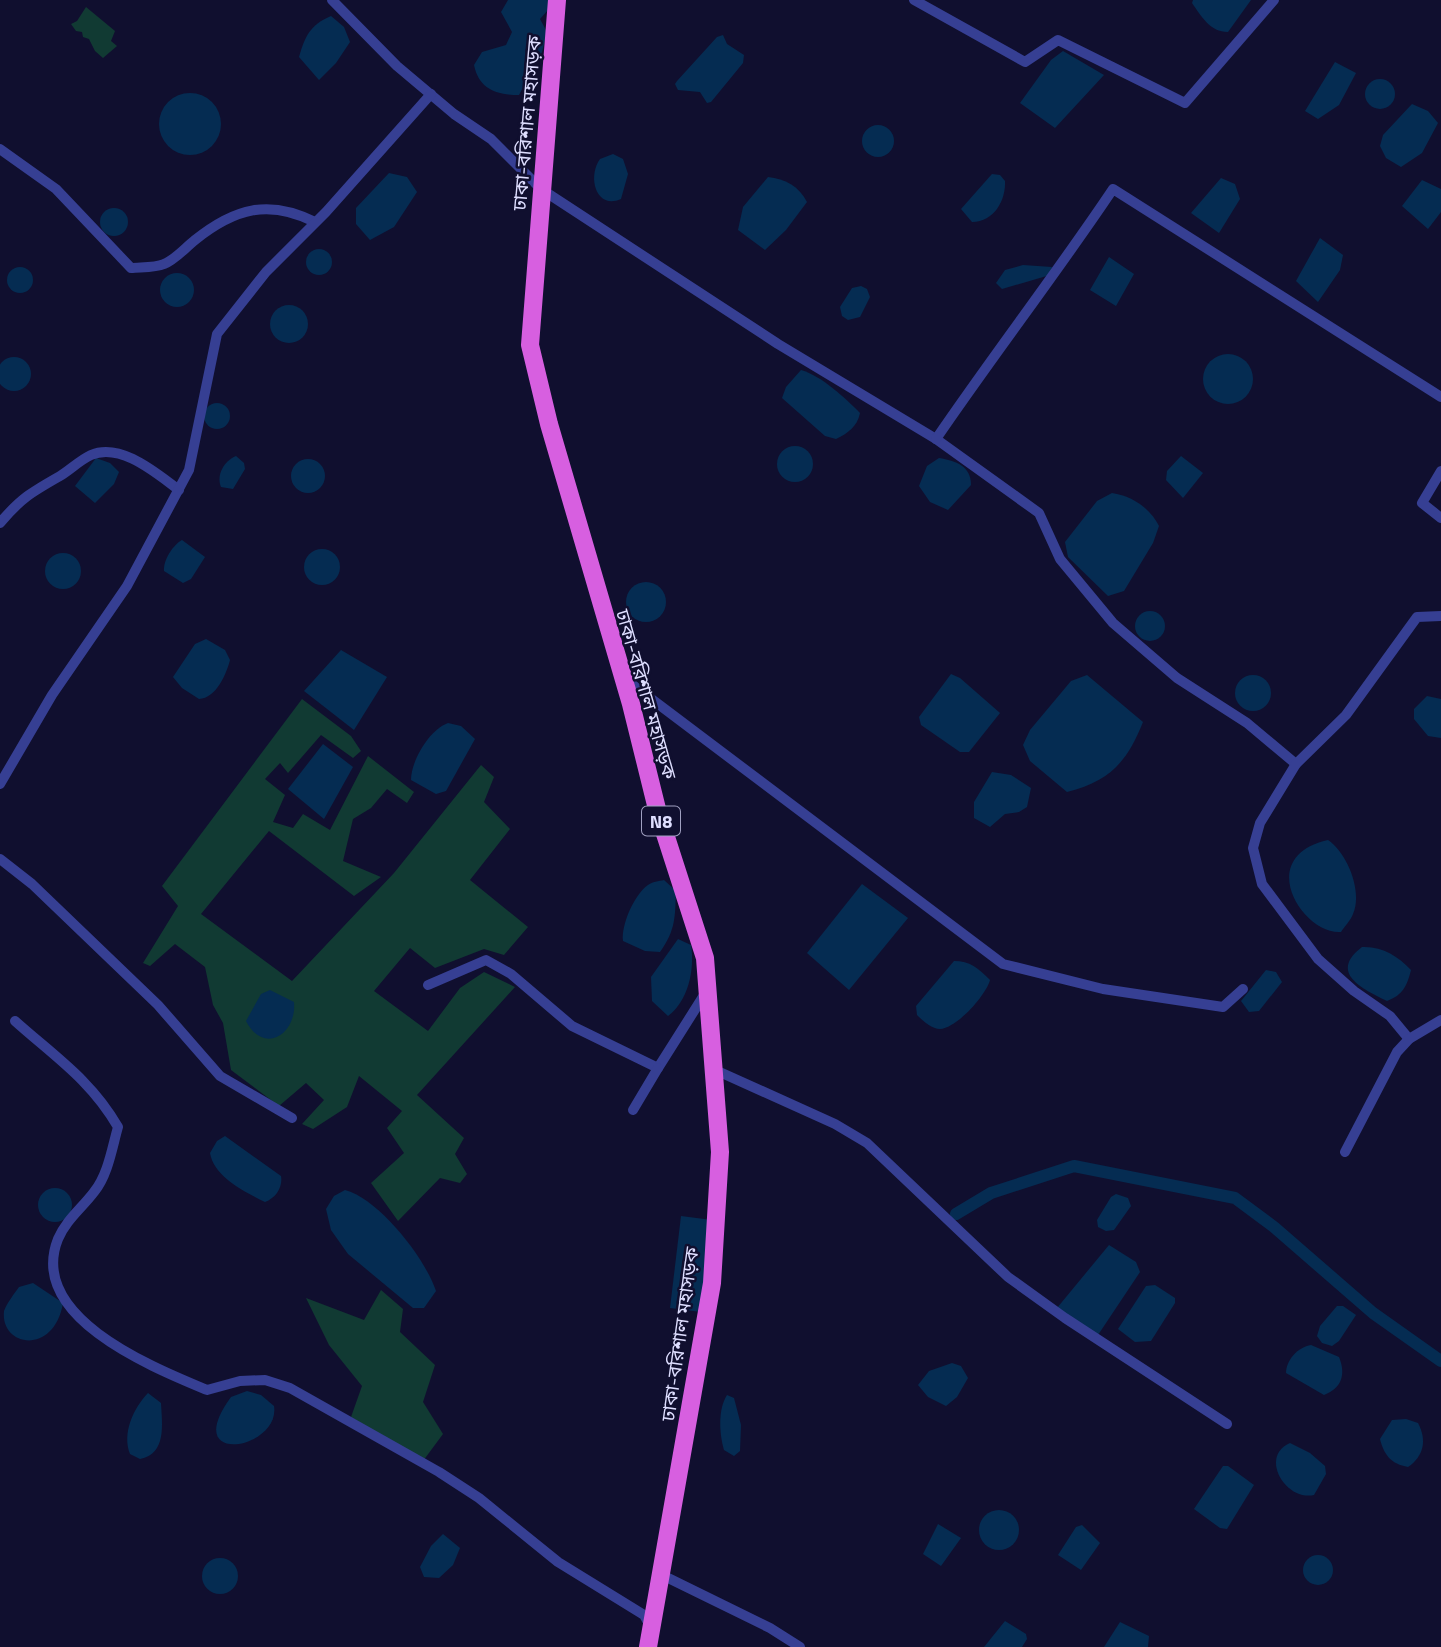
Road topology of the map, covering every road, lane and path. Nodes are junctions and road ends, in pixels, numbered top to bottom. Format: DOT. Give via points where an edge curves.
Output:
graph roads {
  1 [pos="332,0"];
  2 [pos="557,0"];
  3 [pos="915,0"];
  4 [pos="1274,0"];
  5 [pos="431,94"];
  6 [pos="0,149"];
  7 [pos="541,189"];
  8 [pos="316,222"];
  9 [pos="1441,397"];
  10 [pos="936,439"];
  11 [pos="1441,471"];
  12 [pos="179,490"];
  13 [pos="1441,517"];
  14 [pos="0,523"];
  15 [pos="1441,616"];
  16 [pos="620,675"];
  17 [pos="1296,764"];
  18 [pos="0,784"];
  19 [pos="0,859"];
  20 [pos="428,985"];
  21 [pos="707,986"];
  22 [pos="1243,989"];
  23 [pos="1441,1020"];
  24 [pos="15,1021"];
  25 [pos="1409,1039"];
  26 [pos="659,1068"];
  27 [pos="713,1069"];
  28 [pos="634,1110"];
  29 [pos="292,1118"];
  30 [pos="1345,1152"];
  31 [pos="1227,1424"];
  32 [pos="660,1574"];
  33 [pos="651,1628"];
  34 [pos="648,1647"];
  35 [pos="800,1647"];
  1 -- 5 [label="street"];
  2 -- 7 [label="highway, ঢাকা-বরিশাল মহাসড়ক / N8"];
  3 -- 4 [label="street" via="1025,62 1058,40 1185,103"];
  5 -- 7 [label="street" via="491,139"];
  5 -- 8 [label="street"];
  6 -- 8 [label="street" via="55,189 131,268 165,264 210,228 247,211 271,206"];
  7 -- 10 [label="street" via="766,337"];
  7 -- 16 [label="highway, ঢাকা-বরিশাল মহাসড়ক / N8" via="530,345"];
  8 -- 12 [label="street" via="266,272 217,334 189,470"];
  9 -- 10 [label="street" via="1113,189"];
  10 -- 17 [label="street" via="1039,513 1060,559 1113,623 1177,678 1247,723"];
  11 -- 13 [label="street" via="1422,503"];
  12 -- 14 [label="street" via="124,455 93,454 34,488"];
  12 -- 18 [label="street" via="127,586 51,695"];
  15 -- 17 [label="street" via="1417,617 1346,715"];
  16 -- 21 [label="highway, ঢাকা-বরিশাল মহাসড়ক / N8" via="705,958"];
  16 -- 22 [label="street" via="1003,964 1103,989 1223,1007"];
  17 -- 25 [label="street" via="1260,823 1253,848 1262,884 1318,960 1390,1016"];
  19 -- 29 [label="street" via="158,1005 220,1076"];
  20 -- 26 [label="street" via="485,960 510,974 572,1026"];
  21 -- 26 [label="street"];
  21 -- 27 [label="highway, ঢাকা-বরিশাল মহাসড়ক / N8"];
  23 -- 25 [label="street"];
  24 -- 33 [label="street" via="79,1075 102,1099 118,1127 96,1190 64,1225 51,1262 73,1314 141,1360 207,1390 265,1380 346,1418 479,1498 558,1562 644,1615"];
  25 -- 30 [label="street" via="1397,1052"];
  26 -- 28 [label="street"];
  27 -- 31 [label="street" via="867,1143 1008,1277"];
  27 -- 32 [label="highway, ঢাকা-বরিশাল মহাসড়ক / N8" via="720,1152 712,1283"];
  32 -- 33 [label="highway, ঢাকা-বরিশাল মহাসড়ক / N8"];
  32 -- 35 [label="street"];
  33 -- 34 [label="highway, ঢাকা-বরিশাল মহাসড়ক / N8"];
}
